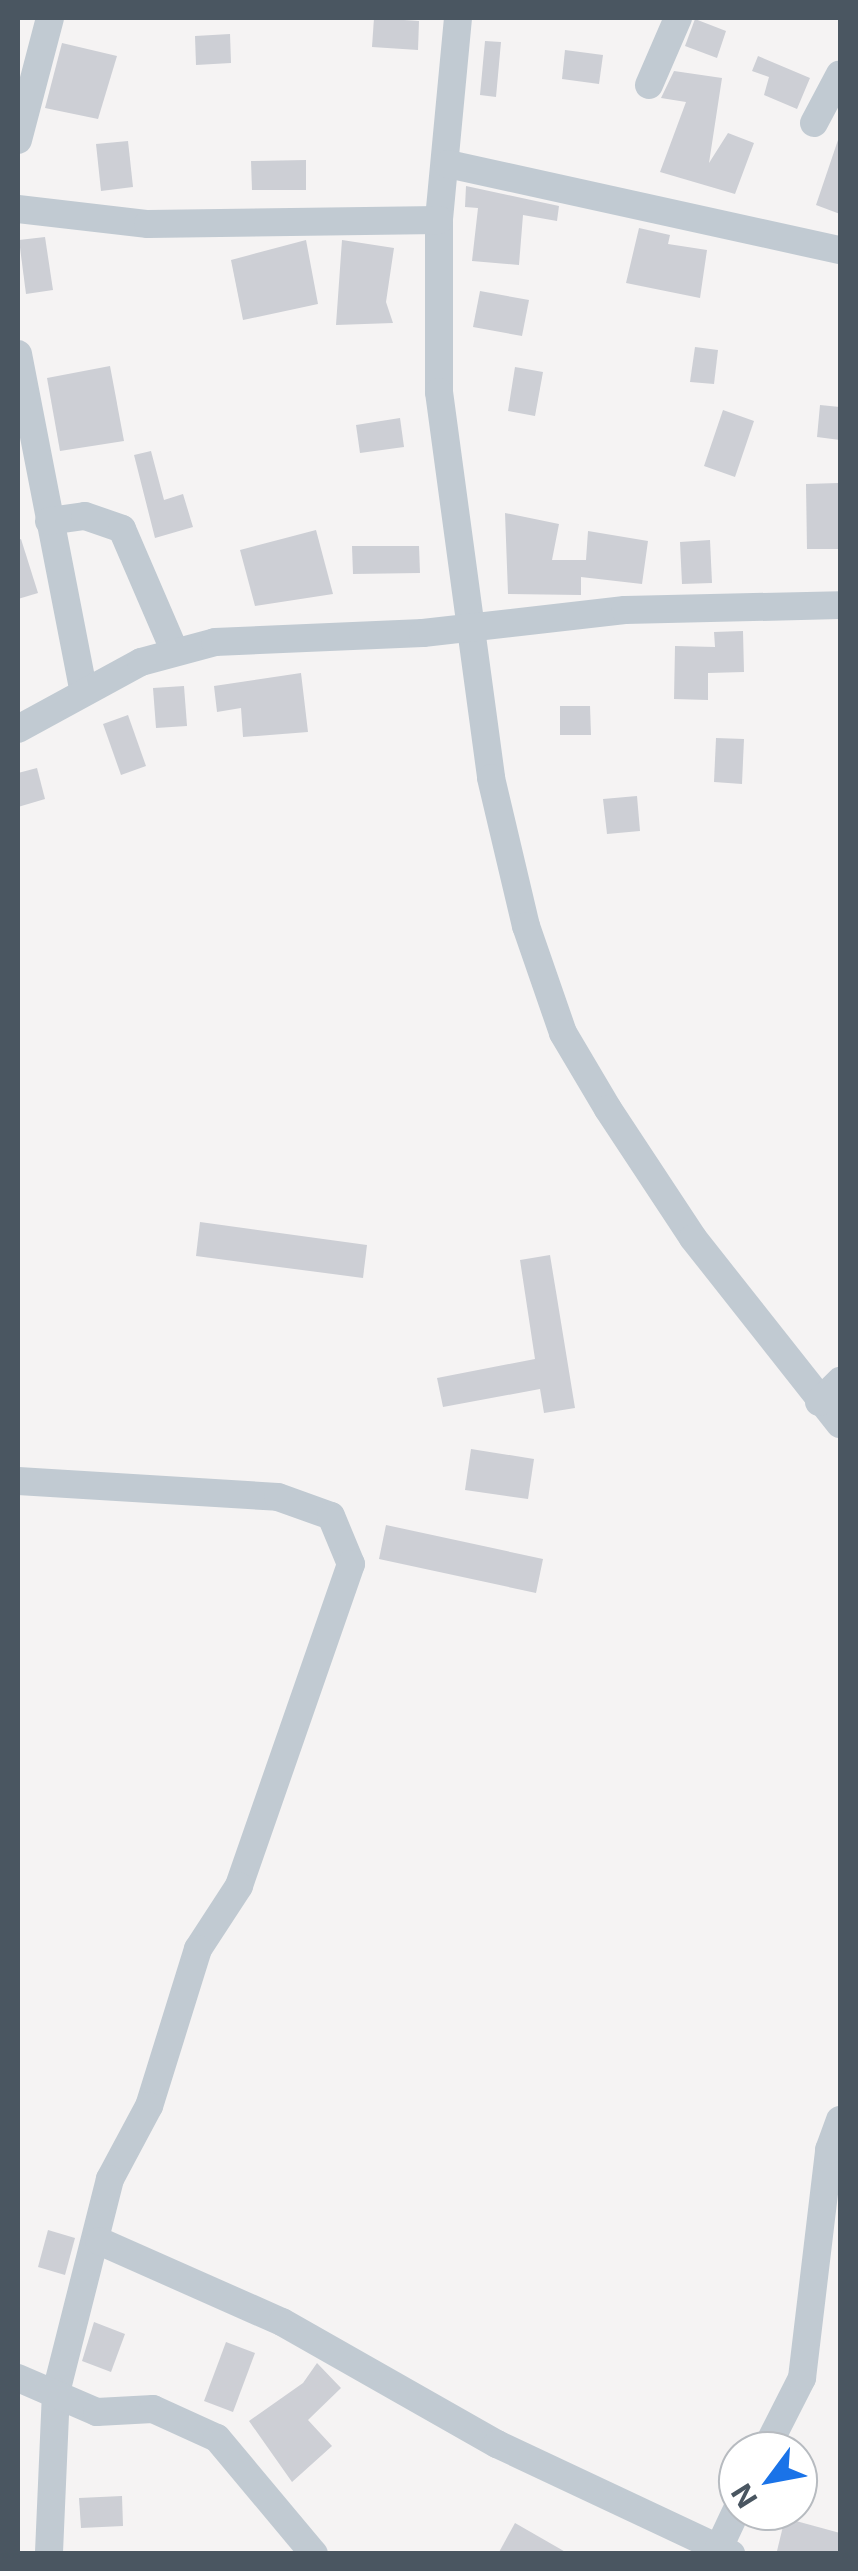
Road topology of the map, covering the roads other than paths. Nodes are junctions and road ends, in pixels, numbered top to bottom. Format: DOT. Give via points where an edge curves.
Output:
graph roads {
  1 [pos="50,18"];
  2 [pos="458,18"];
  3 [pos="678,18"];
  4 [pos="840,74"];
  5 [pos="649,85"];
  6 [pos="814,123"];
  7 [pos="18,140"];
  8 [pos="448,164"];
  9 [pos="18,209"];
  10 [pos="440,220"];
  11 [pos="840,250"];
  12 [pos="18,354"];
  13 [pos="25,427"];
  14 [pos="49,520"];
  15 [pos="840,605"];
  16 [pos="468,624"];
  17 [pos="174,650"];
  18 [pos="84,692"];
  19 [pos="18,729"];
  20 [pos="840,1381"];
  21 [pos="819,1402"];
  22 [pos="840,1424"];
  23 [pos="18,1480"];
  24 [pos="840,2120"];
  25 [pos="99,2242"];
  26 [pos="18,2378"];
  27 [pos="56,2392"];
  28 [pos="776,2431"];
  29 [pos="721,2552"];
  30 [pos="49,2554"];
  31 [pos="314,2554"];
  1 -- 7 [label="street"];
  2 -- 8 [label="street"];
  3 -- 5 [label="street"];
  4 -- 6 [label="street"];
  8 -- 10 [label="street"];
  8 -- 11 [label="street"];
  9 -- 10 [label="street" via="148,224"];
  10 -- 16 [label="street" via="439,392"];
  12 -- 13 [label="street"];
  13 -- 14 [label="street"];
  14 -- 17 [label="street" via="85,516 122,529"];
  14 -- 18 [label="street"];
  15 -- 16 [label="street" via="625,610"];
  16 -- 17 [label="street"];
  16 -- 21 [label="street" via="516,888 563,1033 692,1238"];
  17 -- 18 [label="street"];
  18 -- 19 [label="street"];
  20 -- 21 [label="street"];
  21 -- 22 [label="street"];
  23 -- 25 [label="street" via="278,1497 331,1516 351,1564 240,1886 198,1949 149,2106 110,2179"];
  24 -- 28 [label="street" via="829,2150 802,2378"];
  25 -- 27 [label="street"];
  25 -- 29 [label="street" via="282,2322 497,2444"];
  26 -- 27 [label="street"];
  27 -- 30 [label="street"];
  27 -- 31 [label="street" via="97,2412 154,2409 218,2438"];
}
